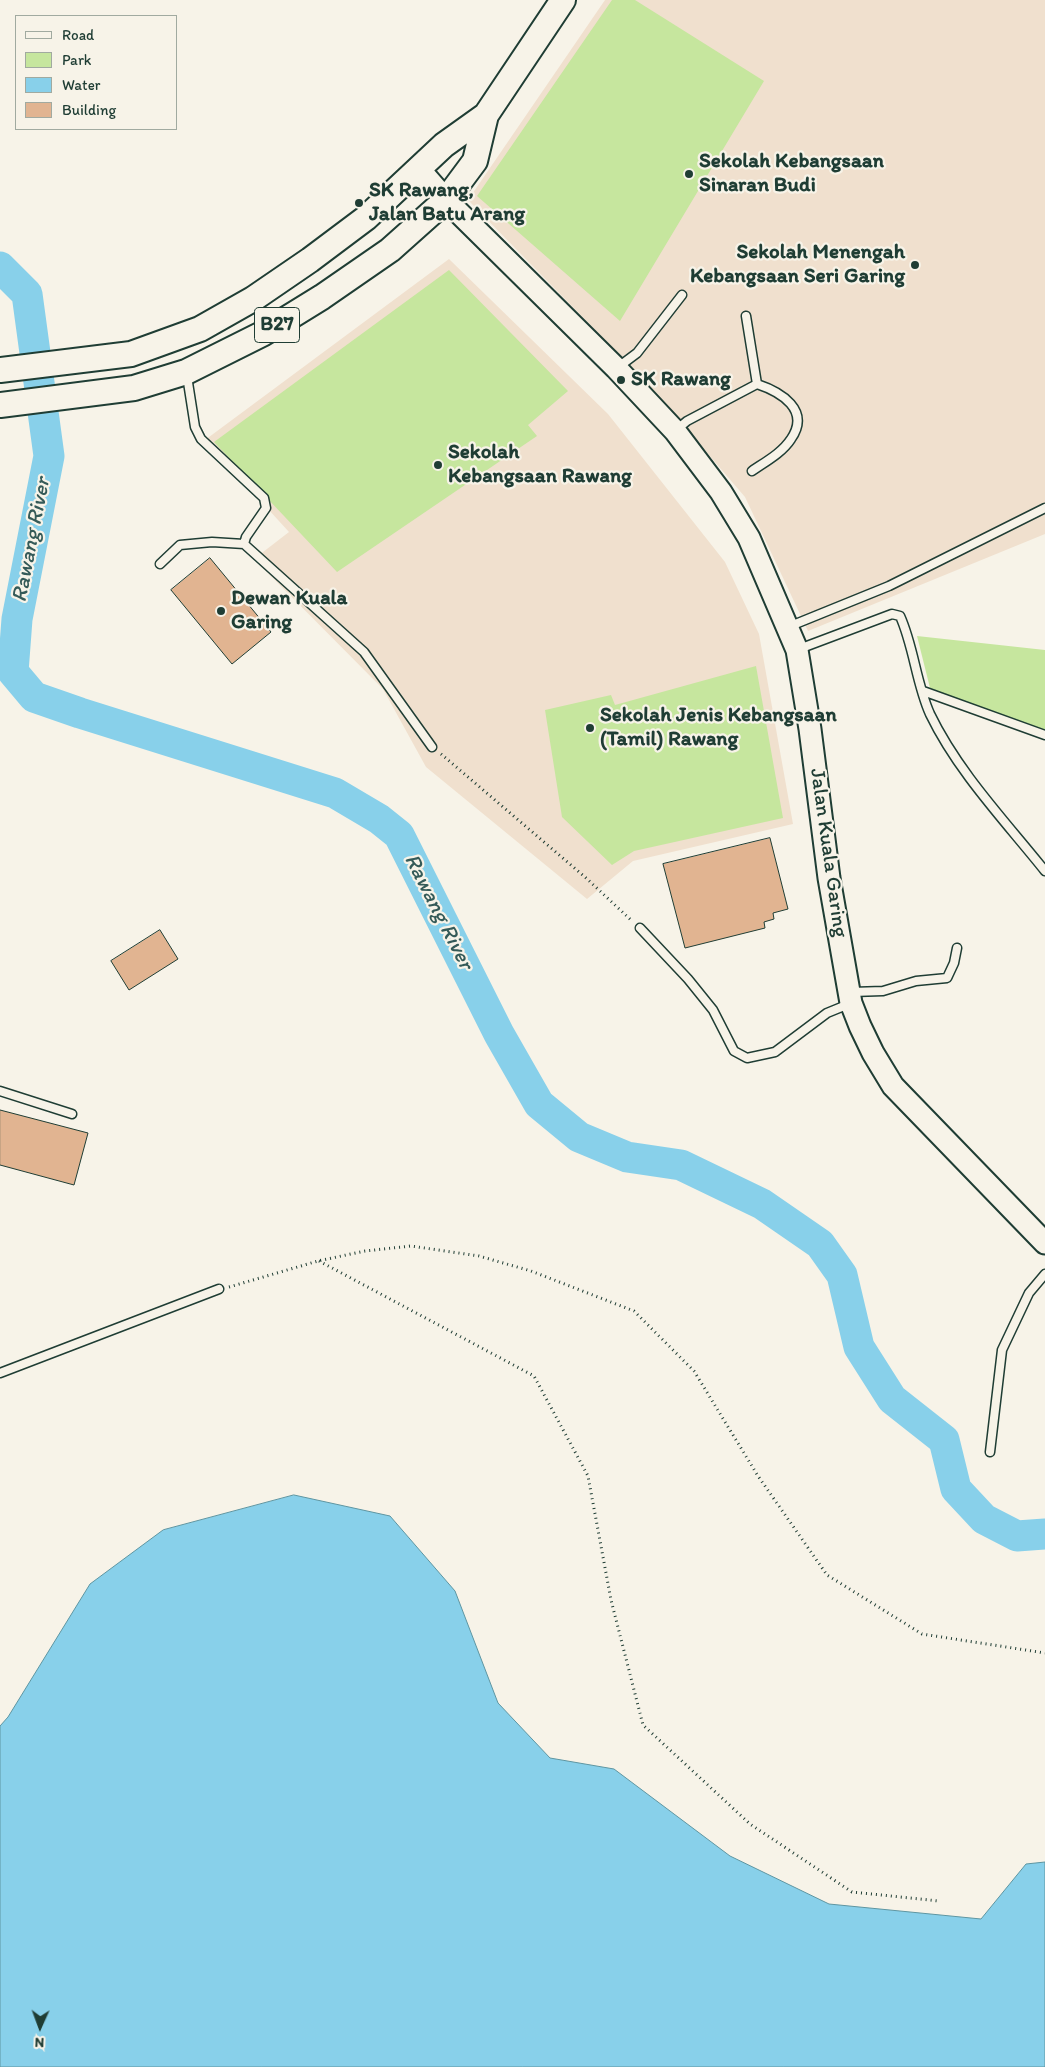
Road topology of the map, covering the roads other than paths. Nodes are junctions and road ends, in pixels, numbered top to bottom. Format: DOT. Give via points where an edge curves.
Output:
graph roads {
  1 [pos="563,0"];
  2 [pos="486,115"];
  3 [pos="419,169"];
  4 [pos="446,200"];
  5 [pos="682,295"];
  6 [pos="746,316"];
  7 [pos="616,368"];
  8 [pos="0,370"];
  9 [pos="186,372"];
  10 [pos="757,384"];
  11 [pos="0,405"];
  12 [pos="676,431"];
  13 [pos="752,471"];
  14 [pos="1045,508"];
  15 [pos="244,544"];
  16 [pos="160,564"];
  17 [pos="788,627"];
  18 [pos="797,650"];
  19 [pos="923,691"];
  20 [pos="1045,735"];
  21 [pos="432,747"];
  22 [pos="1045,870"];
  23 [pos="640,928"];
  24 [pos="957,948"];
  25 [pos="851,997"];
  26 [pos="0,1091"];
  27 [pos="72,1114"];
  28 [pos="1045,1243"];
  29 [pos="1045,1274"];
  30 [pos="219,1290"];
  31 [pos="0,1374"];
  32 [pos="990,1452"];
  1 -- 2 [label="main road, B27"];
  2 -- 3 [label="main road, B27" via="444,145"];
  2 -- 4 [label="main road, B27" via="475,161"];
  3 -- 4 [label="street, Jalan Kuala Garing"];
  3 -- 8 [label="main road, B27" via="366,218 310,260 200,329 131,354"];
  4 -- 7 [label="street, Jalan Kuala Garing"];
  4 -- 9 [label="main road, B27" via="390,250 322,297 262,334"];
  5 -- 7 [label="lane" via="637,353"];
  6 -- 10 [label="lane"];
  7 -- 12 [label="street, Jalan Kuala Garing"];
  9 -- 11 [label="main road, B27" via="134,388"];
  9 -- 15 [label="lane" via="195,427 201,439 264,498 266,508"];
  10 -- 12 [label="lane" via="687,421"];
  10 -- 13 [label="lane" via="774,390 791,402 798,423 792,439"];
  12 -- 17 [label="street, Jalan Kuala Garing" via="722,492 749,538"];
  14 -- 17 [label="lane" via="889,586"];
  15 -- 16 [label="lane" via="180,544"];
  15 -- 21 [label="lane" via="364,652"];
  17 -- 18 [label="street, Jalan Kuala Garing"];
  18 -- 19 [label="lane" via="892,614 900,616"];
  18 -- 25 [label="street, Jalan Kuala Garing" via="829,878"];
  19 -- 20 [label="lane"];
  19 -- 22 [label="lane" via="930,713 967,774"];
  23 -- 25 [label="lane" via="712,1010 734,1052 747,1058 775,1052"];
  24 -- 25 [label="lane" via="946,978 916,981"];
  25 -- 28 [label="street, Jalan Kuala Garing" via="872,1053 893,1086"];
  26 -- 27 [label="lane"];
  29 -- 32 [label="lane" via="1029,1293 1002,1350"];
  30 -- 31 [label="lane"];
}
